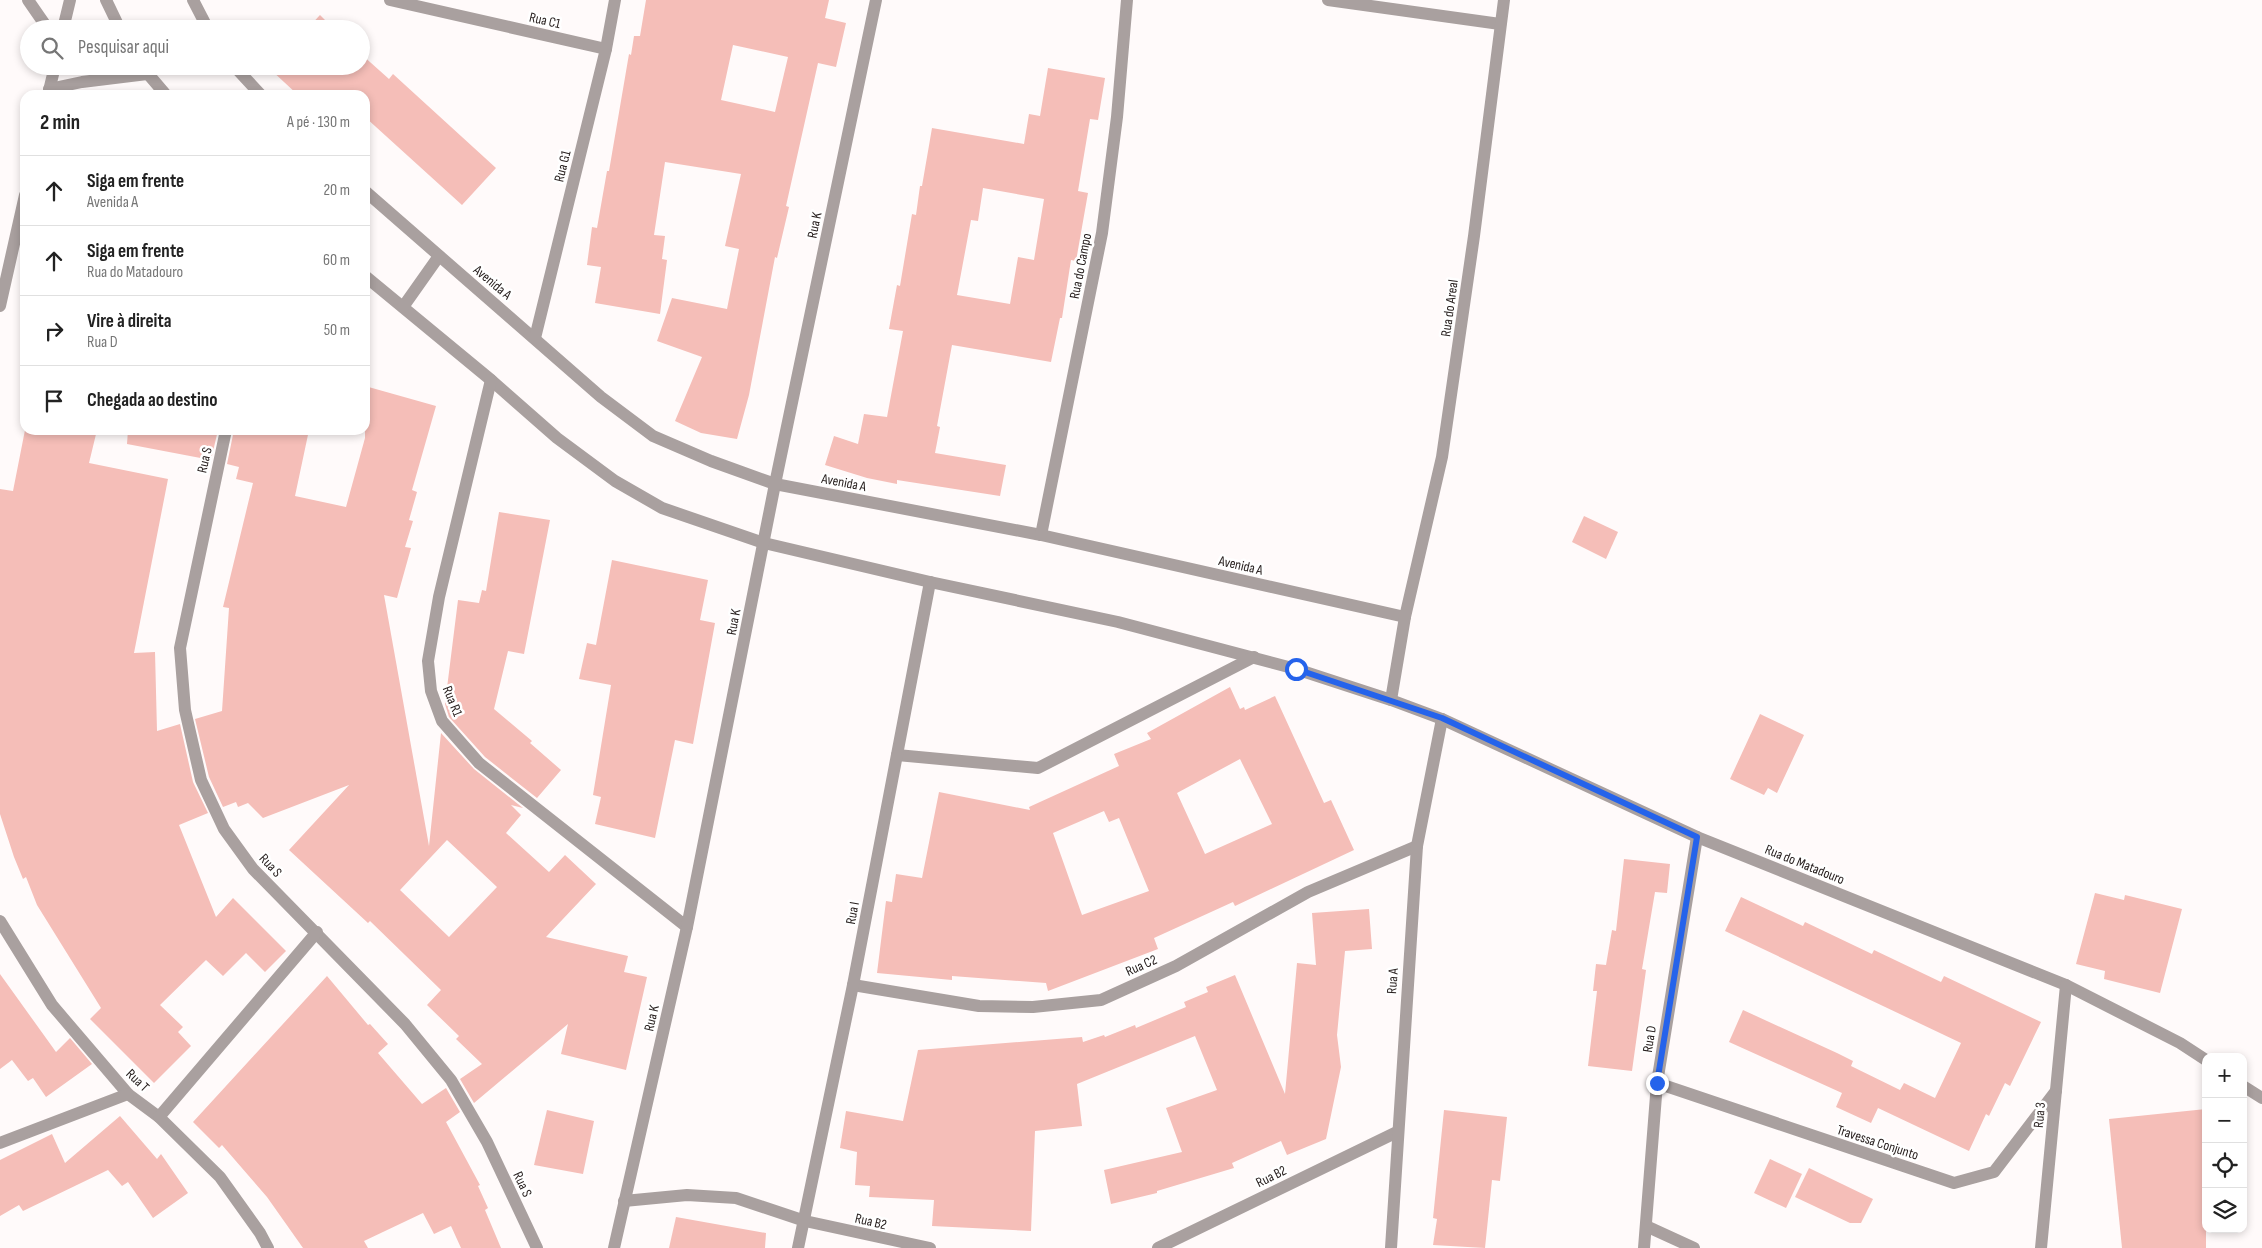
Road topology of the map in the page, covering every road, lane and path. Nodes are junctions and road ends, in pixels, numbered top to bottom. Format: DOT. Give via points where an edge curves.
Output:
graph roads {
  1 [pos="28,0"];
  2 [pos="70,0"];
  3 [pos="106,0"];
  4 [pos="193,0"];
  5 [pos="390,0"];
  6 [pos="616,0"];
  7 [pos="876,0"];
  8 [pos="1127,0"];
  9 [pos="1328,0"];
  10 [pos="1504,0"];
  11 [pos="42,20"];
  12 [pos="65,20"];
  13 [pos="116,20"];
  14 [pos="203,20"];
  15 [pos="1500,24"];
  16 [pos="606,49"];
  17 [pos="53,75"];
  18 [pos="118,75"];
  19 [pos="148,75"];
  20 [pos="242,75"];
  21 [pos="49,90"];
  22 [pos="56,90"];
  23 [pos="162,90"];
  24 [pos="256,90"];
  25 [pos="370,195"];
  26 [pos="20,217"];
  27 [pos="439,256"];
  28 [pos="370,280"];
  29 [pos="0,306"];
  30 [pos="403,307"];
  31 [pos="535,338"];
  32 [pos="492,380"];
  33 [pos="225,435"];
  34 [pos="775,484"];
  35 [pos="1041,535"];
  36 [pos="764,543"];
  37 [pos="930,582"];
  38 [pos="1405,617"];
  39 [pos="1254,657"];
  40 [pos="1391,700"];
  41 [pos="1442,718"];
  42 [pos="897,755"];
  43 [pos="1697,837"];
  44 [pos="1417,846"];
  45 [pos="0,921"];
  46 [pos="687,927"];
  47 [pos="317,932"];
  48 [pos="853,985"];
  49 [pos="2066,985"];
  50 [pos="2202,1057"];
  51 [pos="1657,1083"];
  52 [pos="2247,1089"];
  53 [pos="2056,1091"];
  54 [pos="128,1094"];
  55 [pos="2262,1098"];
  56 [pos="160,1117"];
  57 [pos="1397,1132"];
  58 [pos="0,1144"];
  59 [pos="624,1201"];
  60 [pos="805,1221"];
  61 [pos="1646,1226"];
  62 [pos="268,1248"];
  63 [pos="537,1248"];
  64 [pos="614,1248"];
  65 [pos="798,1248"];
  66 [pos="930,1248"];
  67 [pos="1158,1248"];
  68 [pos="1391,1248"];
  69 [pos="1644,1248"];
  70 [pos="1694,1248"];
  71 [pos="2041,1248"];
  1 -- 11 [label="street"];
  2 -- 12 [label="street"];
  3 -- 13 [label="street"];
  4 -- 14 [label="street"];
  5 -- 16 [label="street, Rua C1"];
  6 -- 16 [label="street, Rua G1"];
  7 -- 34 [label="street, Rua K"];
  8 -- 35 [label="street, Rua do Campo" via="1102,233"];
  9 -- 15 [label="street"];
  10 -- 15 [label="street, Rua do Areal"];
  15 -- 38 [label="street, Rua do Areal" via="1442,457"];
  16 -- 31 [label="street, Rua G1"];
  17 -- 21 [label="street"];
  18 -- 22 [label="street"];
  19 -- 23 [label="street"];
  20 -- 24 [label="street"];
  25 -- 27 [label="street, Avenida A"];
  26 -- 29 [label="street"];
  27 -- 30 [label="street"];
  27 -- 31 [label="street, Avenida A"];
  28 -- 30 [label="street"];
  30 -- 32 [label="street"];
  31 -- 34 [label="street, Avenida A" via="601,397 652,436"];
  32 -- 36 [label="street" via="557,438 615,481 662,508"];
  32 -- 46 [label="street, Rua R1" via="439,597 428,661 431,691 442,721 479,763"];
  33 -- 47 [label="street, Rua S" via="180,648 185,710 202,780 224,829 253,869"];
  34 -- 35 [label="street, Avenida A"];
  34 -- 36 [label="street, Rua K"];
  35 -- 38 [label="street, Avenida A"];
  36 -- 37 [label="street"];
  36 -- 46 [label="street, Rua K"];
  37 -- 39 [label="street" via="1118,622"];
  37 -- 42 [label="street, Rua I"];
  38 -- 40 [label="street, Rua do Areal"];
  39 -- 40 [label="street"];
  39 -- 42 [label="street" via="1038,768"];
  40 -- 41 [label="street, Rua do Matadouro"];
  41 -- 43 [label="street, Rua do Matadouro"];
  41 -- 44 [label="street, Rua A"];
  42 -- 48 [label="street, Rua I"];
  43 -- 49 [label="street, Rua do Matadouro"];
  43 -- 51 [label="street, Rua D"];
  44 -- 48 [label="street, Rua C2" via="1308,892 1176,966 1101,1000 1033,1007 979,1006"];
  44 -- 57 [label="street, Rua A"];
  45 -- 54 [label="street, Rua T" via="52,1005"];
  46 -- 59 [label="street, Rua K"];
  47 -- 56 [label="street"];
  47 -- 63 [label="street, Rua S" via="405,1024 451,1080 487,1142"];
  48 -- 60 [label="street, Rua I"];
  49 -- 50 [label="street, Rua do Matadouro"];
  49 -- 53 [label="street, Rua 3"];
  51 -- 53 [label="street, Travessa Conjunto" via="1954,1183 1994,1172"];
  51 -- 61 [label="street, Rua D"];
  52 -- 55 [label="street"];
  53 -- 71 [label="street, Rua 3"];
  54 -- 56 [label="street, Rua T"];
  54 -- 58 [label="street"];
  56 -- 62 [label="street, Rua T" via="220,1177"];
  57 -- 67 [label="street, Rua B2"];
  57 -- 68 [label="street, Rua A"];
  59 -- 60 [label="street, Rua B2" via="688,1195 736,1198"];
  59 -- 64 [label="street, Rua K"];
  60 -- 65 [label="street, Rua I"];
  60 -- 66 [label="street, Rua B2"];
  61 -- 69 [label="street, Rua D"];
  61 -- 70 [label="street"];
}
